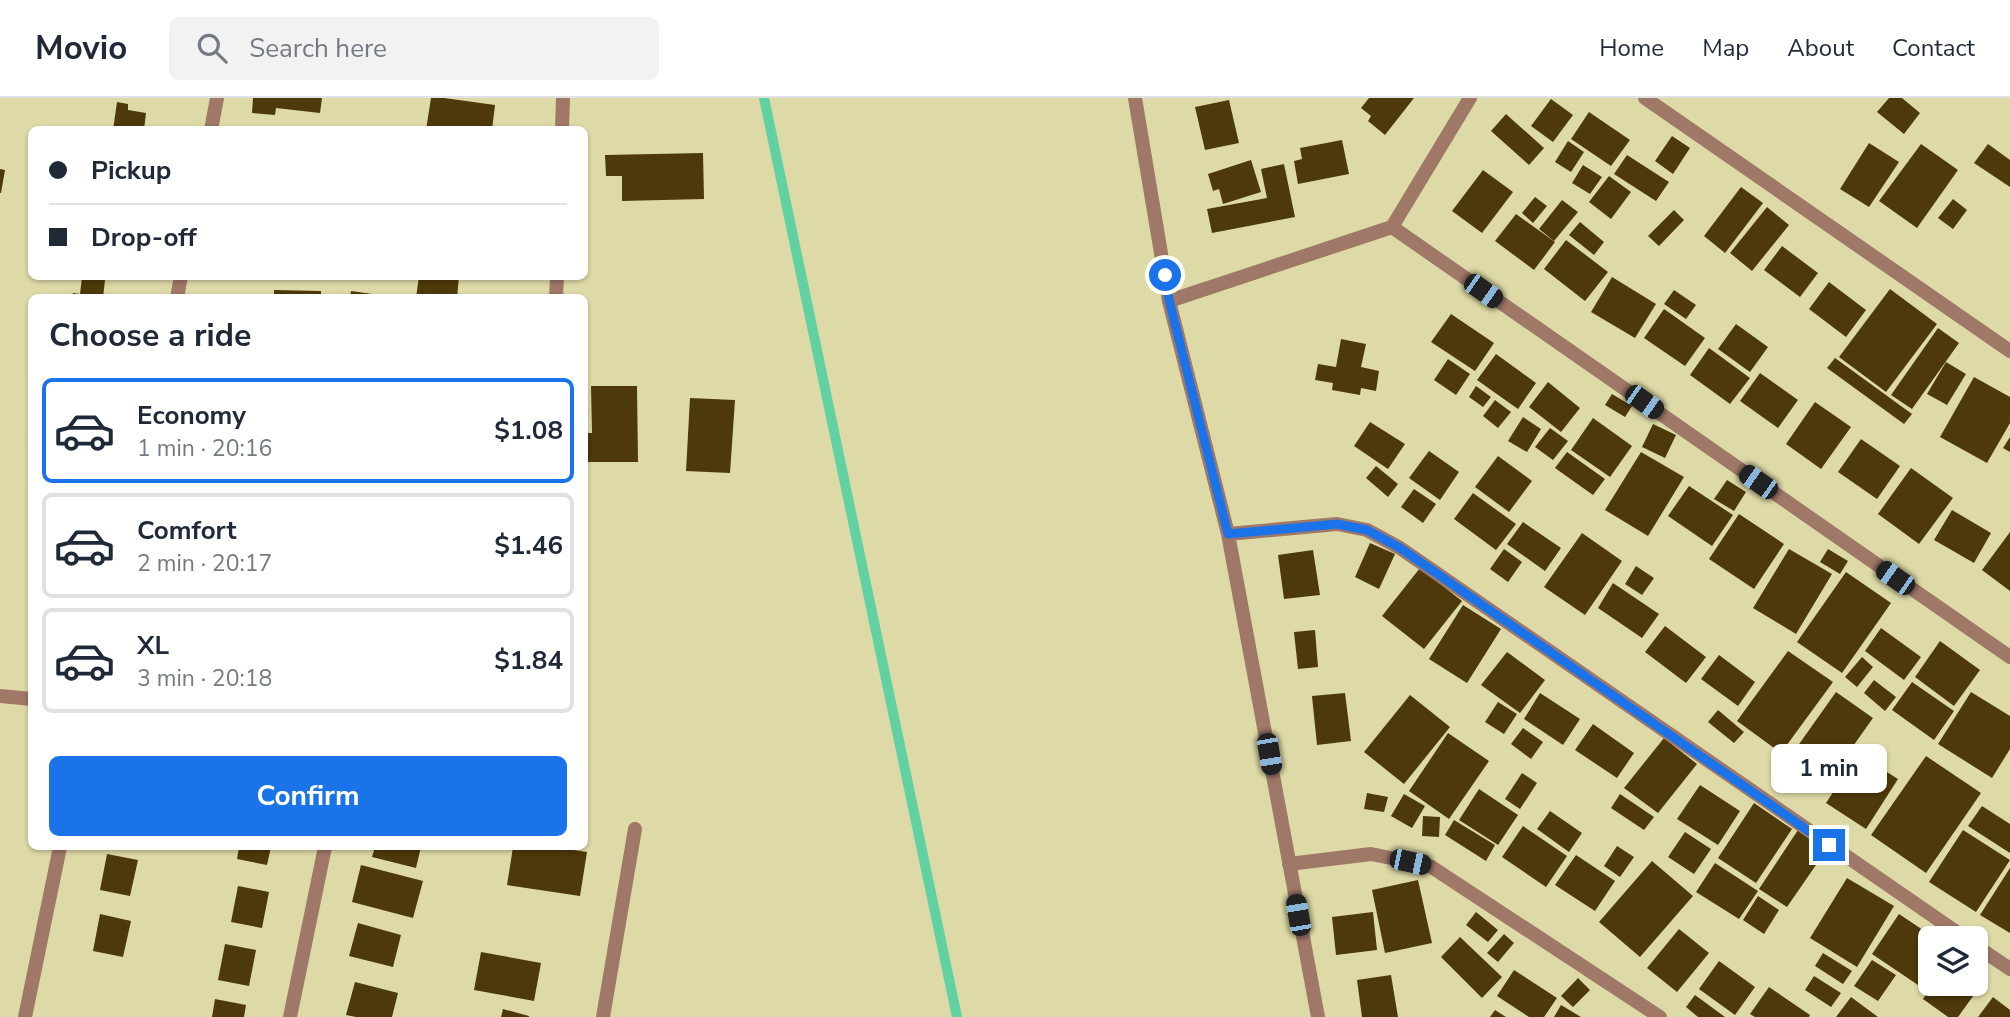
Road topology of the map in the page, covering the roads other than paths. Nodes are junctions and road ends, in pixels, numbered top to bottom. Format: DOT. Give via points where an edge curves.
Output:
graph roads {
  1 [pos="217,98"];
  2 [pos="564,98"];
  3 [pos="1135,98"];
  4 [pos="1470,98"];
  5 [pos="1645,98"];
  6 [pos="212,126"];
  7 [pos="562,126"];
  8 [pos="1392,227"];
  9 [pos="1169,300"];
  10 [pos="2010,351"];
  11 [pos="1228,534"];
  12 [pos="2010,657"];
  13 [pos="0,696"];
  14 [pos="28,699"];
  15 [pos="635,829"];
  16 [pos="59,850"];
  17 [pos="324,850"];
  18 [pos="1289,864"];
  19 [pos="1948,926"];
  20 [pos="1988,954"];
  21 [pos="2010,969"];
  22 [pos="24,1017"];
  23 [pos="290,1017"];
  24 [pos="603,1017"];
  25 [pos="1318,1017"];
  26 [pos="1660,1017"];
  1 -- 6 [label="street"];
  2 -- 7 [label="street"];
  3 -- 9 [label="street"];
  4 -- 8 [label="street"];
  5 -- 10 [label="street"];
  8 -- 9 [label="street"];
  8 -- 12 [label="street"];
  9 -- 11 [label="street"];
  11 -- 18 [label="street"];
  11 -- 19 [label="street" via="1337,524 1367,530 1400,548"];
  13 -- 14 [label="street"];
  15 -- 24 [label="street"];
  16 -- 22 [label="street"];
  17 -- 23 [label="street"];
  18 -- 25 [label="street"];
  18 -- 26 [label="street" via="1371,854 1430,866"];
  20 -- 21 [label="street"];
}
